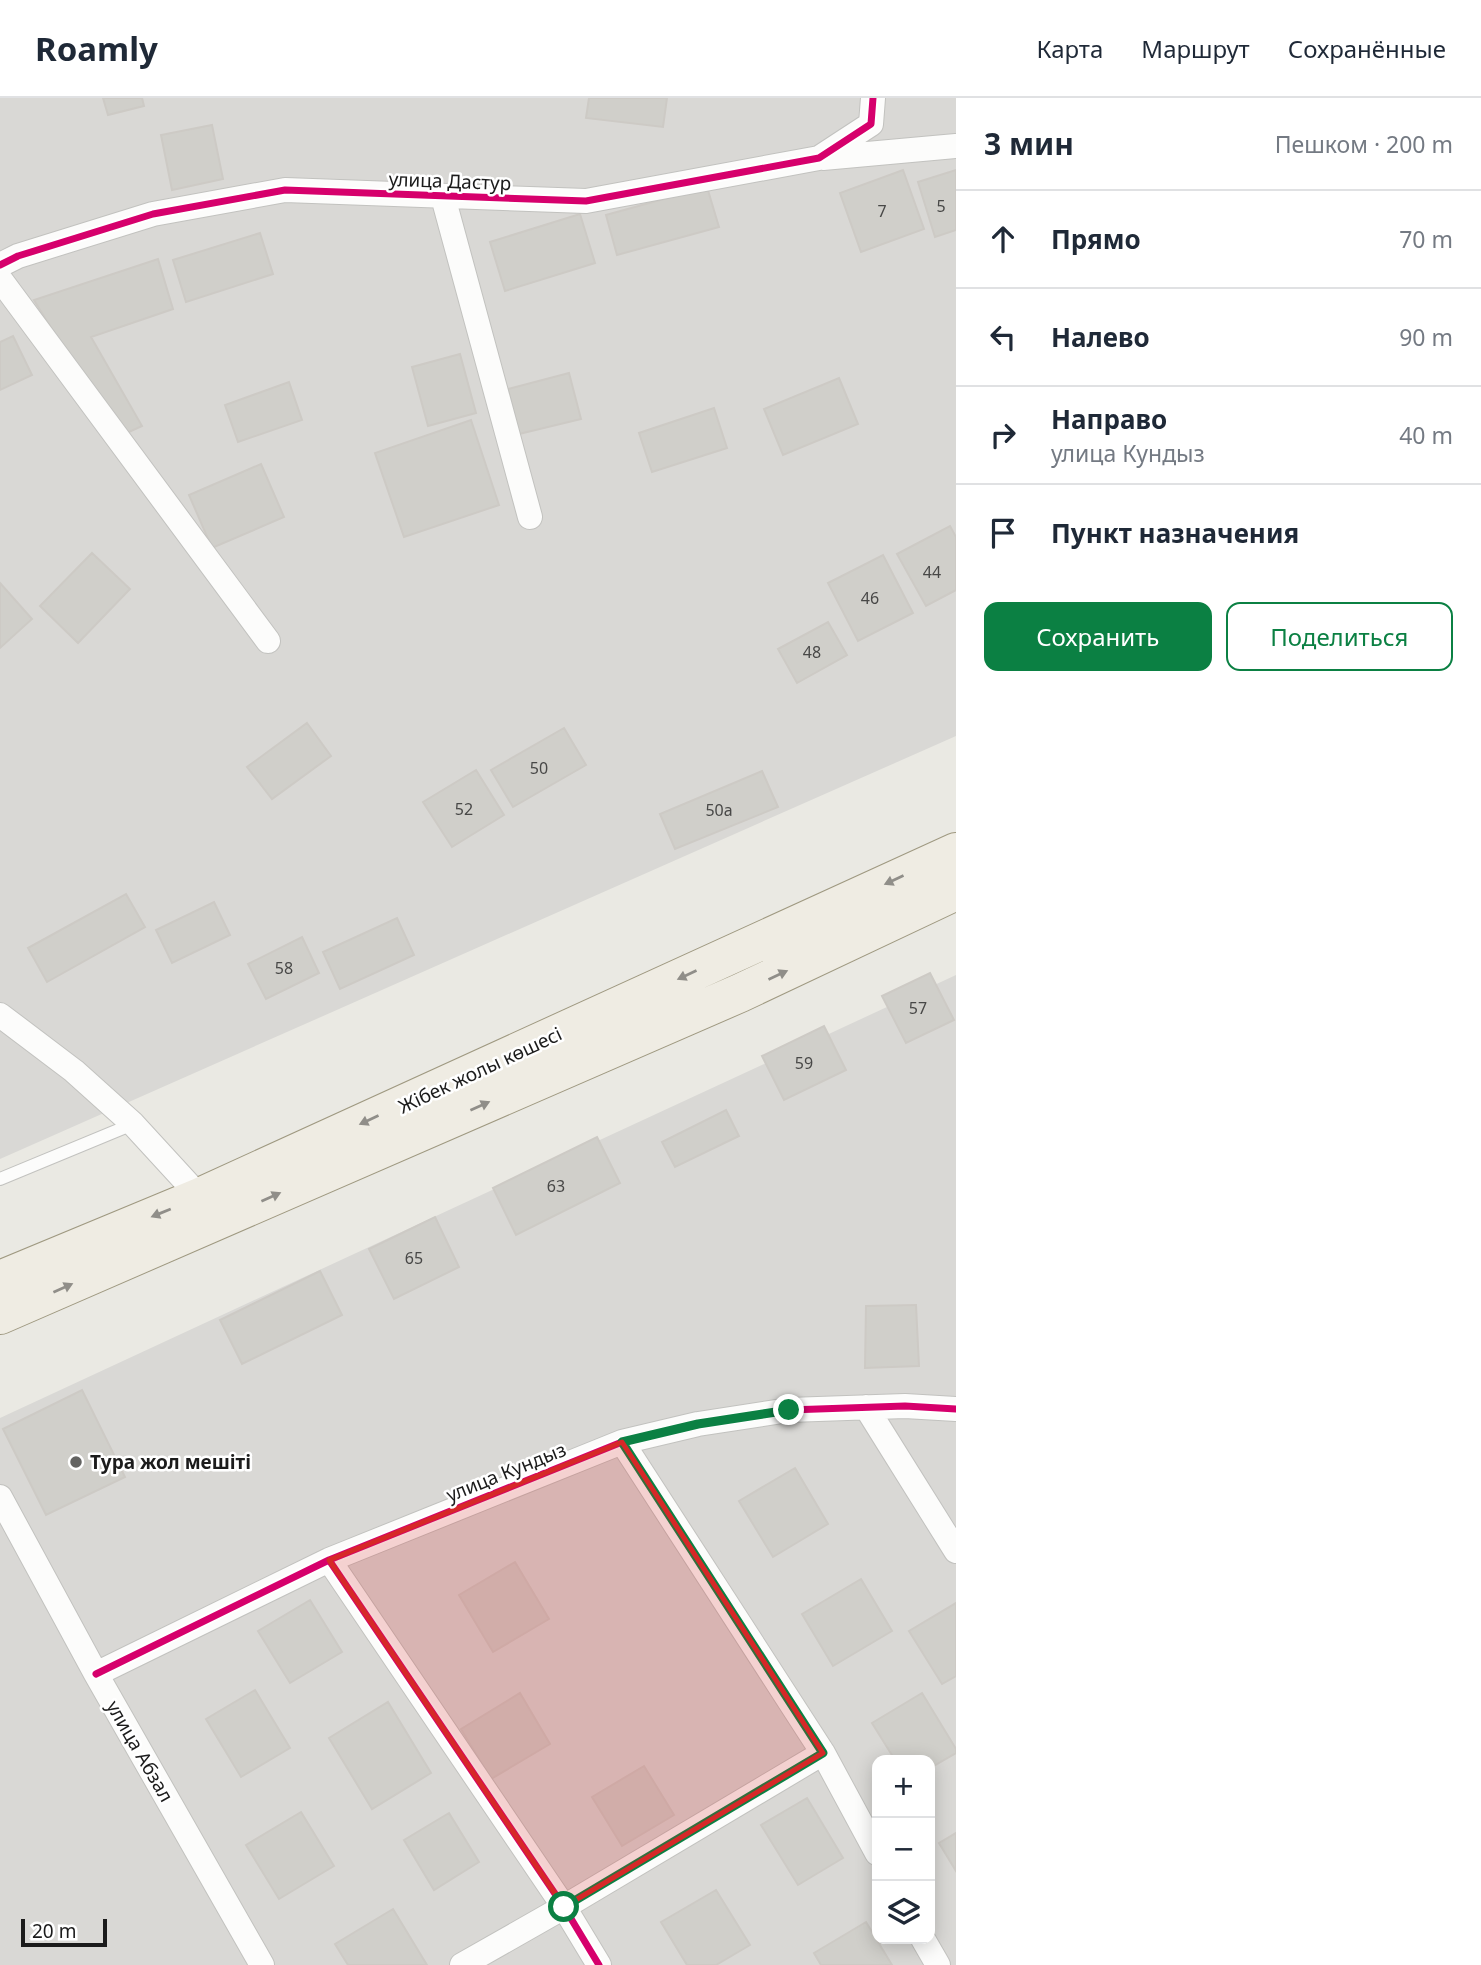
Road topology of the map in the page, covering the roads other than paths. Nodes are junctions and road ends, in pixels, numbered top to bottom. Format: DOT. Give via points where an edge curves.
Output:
graph roads {
  1 [pos="873,98"];
  2 [pos="956,146"];
  3 [pos="819,158"];
  4 [pos="443,197"];
  5 [pos="0,265"];
  6 [pos="0,279"];
  7 [pos="530,517"];
  8 [pos="268,641"];
  9 [pos="956,852"];
  10 [pos="956,891"];
  11 [pos="0,1015"];
  12 [pos="133,1124"];
  13 [pos="0,1179"];
  14 [pos="208,1209"];
  15 [pos="0,1280"];
  16 [pos="0,1315"];
  17 [pos="866,1407"];
  18 [pos="956,1409"];
  19 [pos="622,1442"];
  20 [pos="0,1497"];
  21 [pos="956,1551"];
  22 [pos="329,1560"];
  23 [pos="96,1674"];
  24 [pos="823,1753"];
  25 [pos="872,1844"];
  26 [pos="564,1907"];
  27 [pos="926,1944"];
  28 [pos="262,1965"];
  29 [pos="462,1965"];
  30 [pos="599,1965"];
  31 [pos="938,1965"];
  1 -- 3 [label="street, улица Дастур" via="871,124"];
  2 -- 3 [label="street, улица Дастур"];
  3 -- 4 [label="street, улица Дастур" via="586,201"];
  4 -- 5 [label="street, улица Дастур" via="285,190 153,214"];
  4 -- 7 [label="street"];
  6 -- 8 [label="street"];
  9 -- 14 [label="main road, Жібек жолы көшесі, one-way"];
  14 -- 10 [label="main road, Жібек жолы көшесі, one-way" via="740,993"];
  11 -- 12 [label="street" via="74,1071"];
  12 -- 13 [label="lane"];
  12 -- 14 [label="street"];
  14 -- 15 [label="main road, Жібек жолы көшесі, one-way"];
  16 -- 14 [label="main road, Жібек жолы көшесі, one-way"];
  17 -- 18 [label="street, улица Кундыз"];
  17 -- 19 [label="street, улица Кундыз" via="789,1410"];
  17 -- 21 [label="street"];
  19 -- 22 [label="street, улица Кундыз"];
  19 -- 24 [label="street"];
  20 -- 23 [label="street, улица Абзал"];
  22 -- 23 [label="street, улица Кундыз"];
  22 -- 26 [label="street"];
  23 -- 28 [label="street, улица Абзал"];
  24 -- 25 [label="street"];
  24 -- 26 [label="street"];
  26 -- 29 [label="street"];
  26 -- 30 [label="street"];
  27 -- 31 [label="street"];
}
